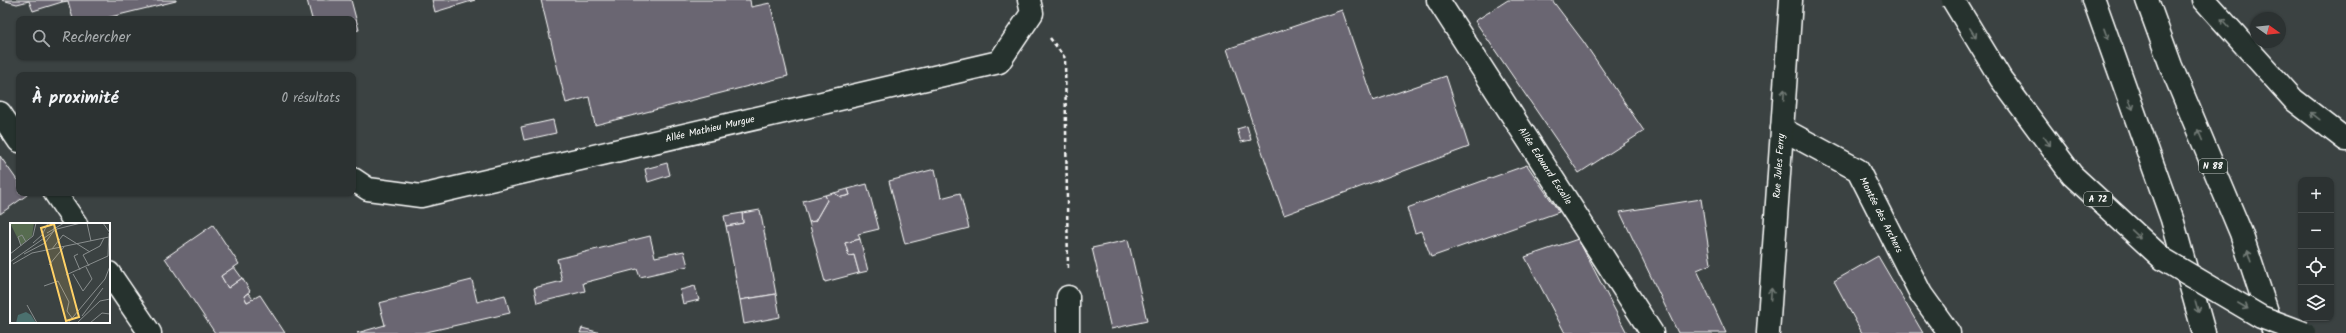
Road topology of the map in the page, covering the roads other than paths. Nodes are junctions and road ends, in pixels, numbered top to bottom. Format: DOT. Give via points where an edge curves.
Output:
graph roads {
  1 [pos="1438,0"];
  2 [pos="1791,0"];
  3 [pos="1953,0"];
  4 [pos="2094,0"];
  5 [pos="2147,0"];
  6 [pos="2204,0"];
  7 [pos="1031,7"];
  8 [pos="0,112"];
  9 [pos="1782,128"];
  10 [pos="16,136"];
  11 [pos="2346,140"];
  12 [pos="356,181"];
  13 [pos="57,196"];
  14 [pos="75,223"];
  15 [pos="110,274"];
  16 [pos="1068,297"];
  17 [pos="150,333"];
  18 [pos="1068,333"];
  19 [pos="1652,333"];
  20 [pos="1768,333"];
  21 [pos="1949,333"];
  22 [pos="2204,333"];
  23 [pos="2274,333"];
  24 [pos="2304,333"];
  1 -- 19 [label="main road, Allée Edouard Escalle"];
  9 -- 2 [label="main road, Rue Jules Ferry, one-way"];
  3 -- 24 [label="main road, A 72, one-way, bridge" via="2001,79 2072,176 2163,260 2261,317"];
  4 -- 22 [label="main road, one-way" via="2172,219"];
  23 -- 5 [label="main road, N 88, one-way" via="2241,233 2171,66"];
  11 -- 6 [label="main road, one-way" via="2294,100"];
  7 -- 12 [label="main road, Allée Mathieu Murgue" via="998,62 421,196 368,189"];
  8 -- 10 [label="main road"];
  20 -- 9 [label="main road, Rue Jules Ferry, one-way"];
  9 -- 21 [label="main road, Montée des Archers" via="1858,170 1921,294"];
  13 -- 14 [label="main road"];
  15 -- 17 [label="main road"];
  16 -- 18 [label="main road"];
}
